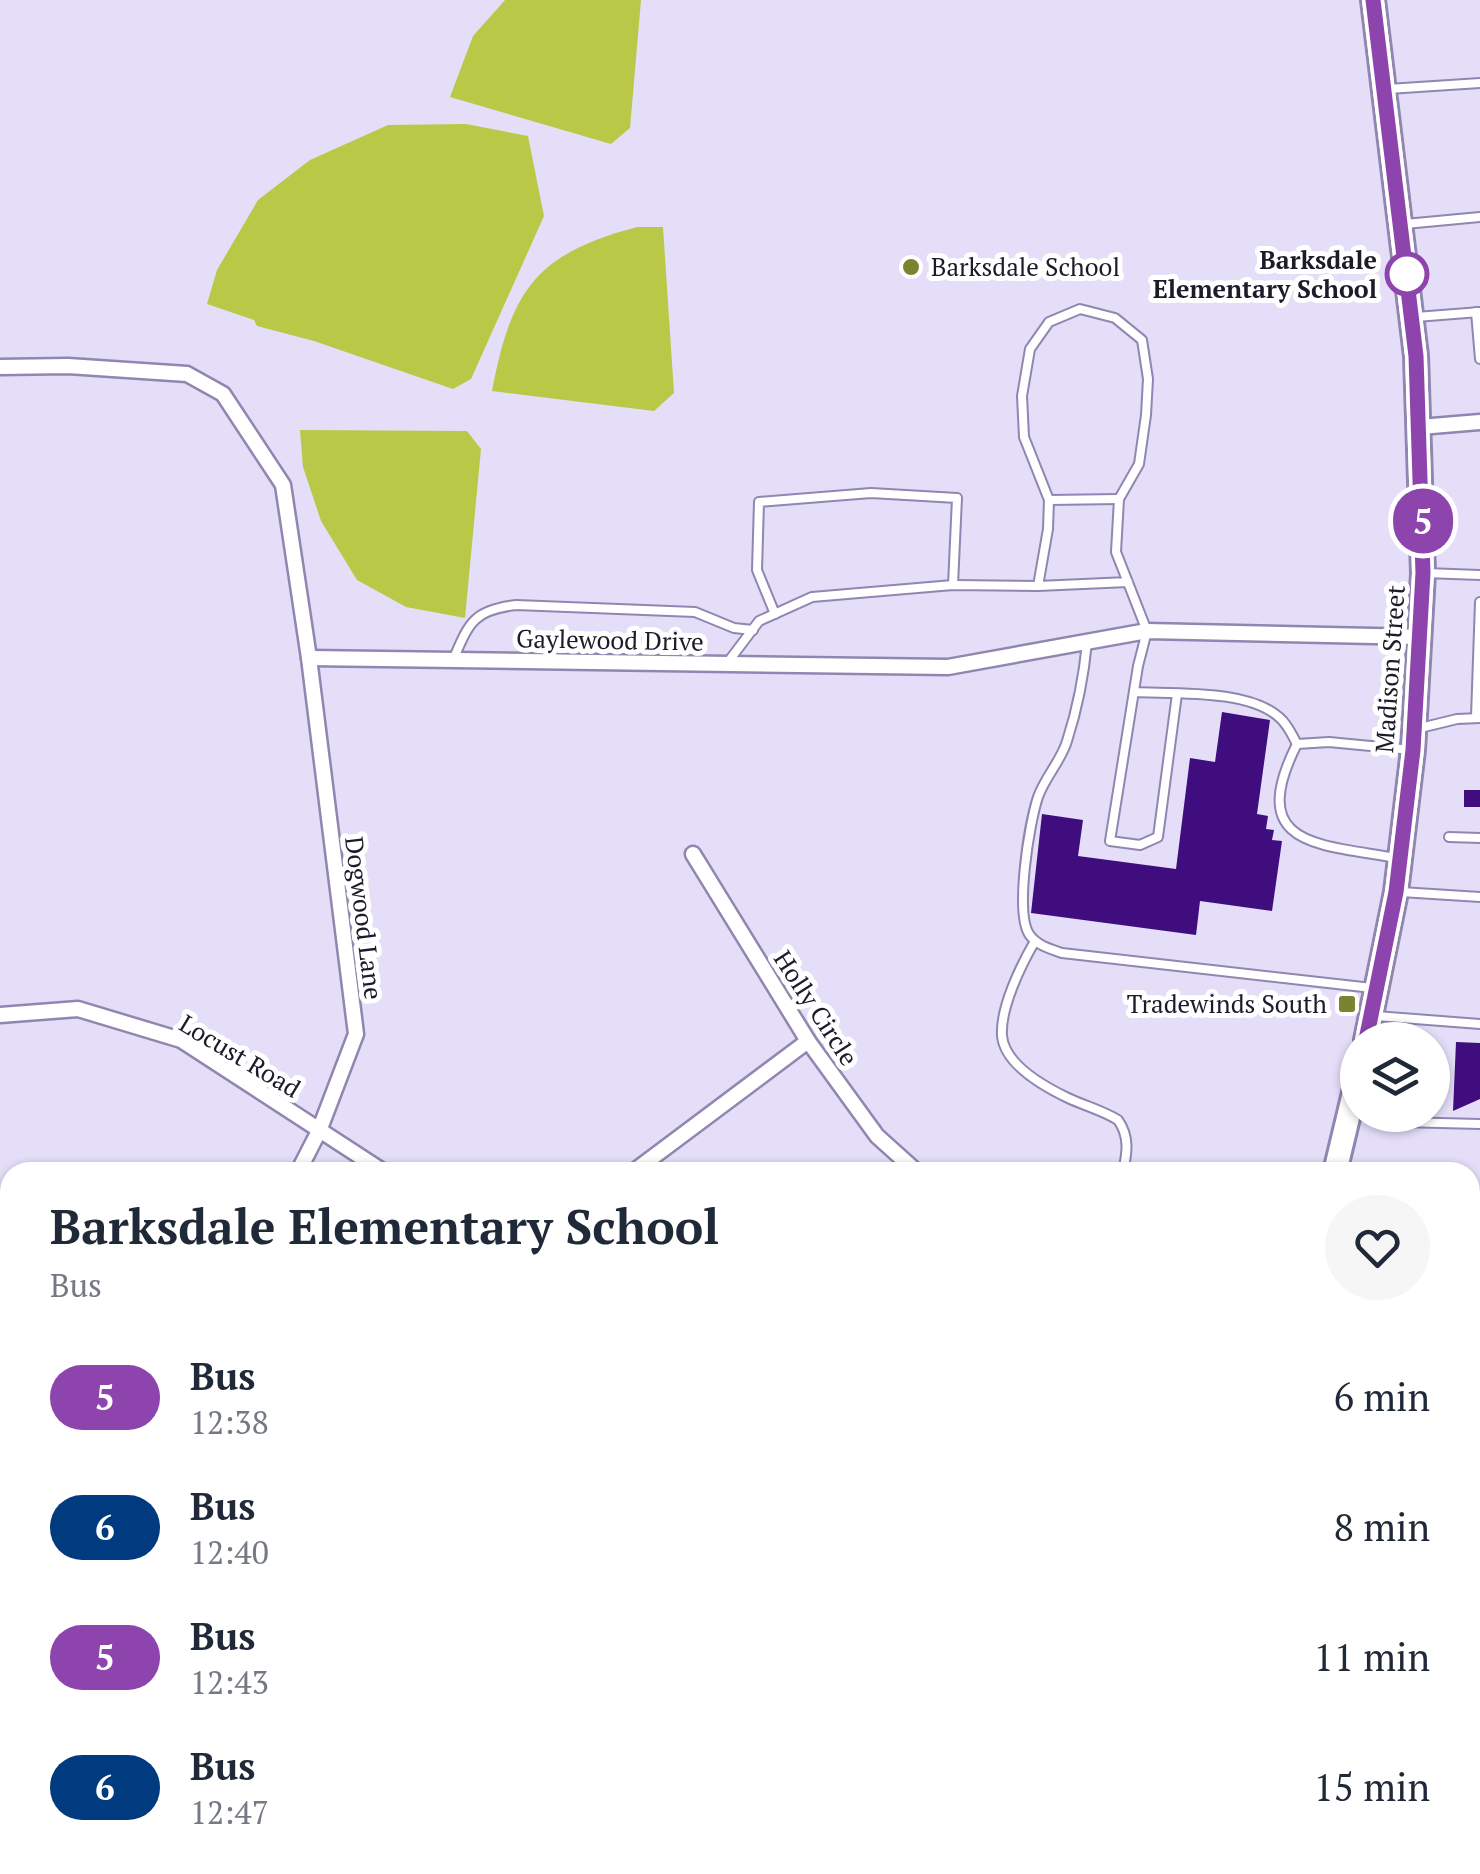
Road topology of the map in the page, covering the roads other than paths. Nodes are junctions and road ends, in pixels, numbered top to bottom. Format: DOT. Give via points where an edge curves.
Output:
graph roads {
  1 [pos="1373,0"];
  2 [pos="1480,83"];
  3 [pos="1384,89"];
  4 [pos="1480,218"];
  5 [pos="1401,225"];
  6 [pos="1478,312"];
  7 [pos="1412,317"];
  8 [pos="1480,359"];
  9 [pos="0,366"];
  10 [pos="1480,422"];
  11 [pos="1420,427"];
  12 [pos="1119,499"];
  13 [pos="1049,500"];
  14 [pos="1423,573"];
  15 [pos="1480,575"];
  16 [pos="1128,582"];
  17 [pos="954,585"];
  18 [pos="1038,586"];
  19 [pos="1480,602"];
  20 [pos="776,614"];
  21 [pos="753,630"];
  22 [pos="1147,631"];
  23 [pos="1420,637"];
  24 [pos="1087,642"];
  25 [pos="309,658"];
  26 [pos="453,660"];
  27 [pos="726,664"];
  28 [pos="1134,692"];
  29 [pos="1177,694"];
  30 [pos="1478,718"];
  31 [pos="1414,740"];
  32 [pos="1297,744"];
  33 [pos="1449,837"];
  34 [pos="1480,838"];
  35 [pos="693,854"];
  36 [pos="1400,859"];
  37 [pos="1396,892"];
  38 [pos="1480,897"];
  39 [pos="1035,942"];
  40 [pos="1377,988"];
  41 [pos="0,1015"];
  42 [pos="1371,1016"];
  43 [pos="1370,1022"];
  44 [pos="1480,1024"];
  45 [pos="808,1041"];
  46 [pos="1450,1123"];
  47 [pos="1480,1124"];
  48 [pos="319,1131"];
  49 [pos="1352,1132"];
  50 [pos="303,1162"];
  51 [pos="368,1162"];
  52 [pos="646,1162"];
  53 [pos="906,1162"];
  54 [pos="1125,1162"];
  55 [pos="1339,1162"];
  1 -- 3 [label="main road, Madison Street"];
  2 -- 3 [label="lane"];
  3 -- 5 [label="main road, Madison Street"];
  4 -- 5 [label="lane"];
  5 -- 7 [label="main road, Madison Street"];
  6 -- 7 [label="lane"];
  6 -- 8 [label="lane"];
  7 -- 11 [label="main road, Madison Street"];
  9 -- 25 [label="street" via="187,374 223,394 283,485"];
  10 -- 11 [label="street"];
  11 -- 14 [label="main road, Madison Street"];
  12 -- 13 [label="lane"];
  12 -- 13 [label="lane" via="1139,464 1148,378 1142,340 1115,318 1080,309 1050,322 1030,349 1022,396 1024,437"];
  12 -- 16 [label="lane" via="1116,552"];
  13 -- 18 [label="lane"];
  14 -- 15 [label="lane"];
  14 -- 23 [label="main road, Madison Street"];
  16 -- 18 [label="lane"];
  16 -- 22 [label="lane"];
  17 -- 18 [label="lane"];
  17 -- 20 [label="lane" via="812,597"];
  17 -- 20 [label="lane" via="957,498 871,493 759,502 757,570"];
  19 -- 30 [label="lane"];
  20 -- 21 [label="lane"];
  21 -- 26 [label="lane" via="695,612 489,608 468,627"];
  21 -- 27 [label="lane"];
  22 -- 23 [label="street, Gaylewood Drive"];
  22 -- 24 [label="street, Gaylewood Drive"];
  22 -- 28 [label="lane"];
  23 -- 31 [label="main road, Madison Street"];
  24 -- 27 [label="street, Gaylewood Drive" via="948,668"];
  24 -- 39 [label="lane" via="1066,745 1035,810 1020,908"];
  25 -- 26 [label="street, Gaylewood Drive"];
  25 -- 48 [label="street, Dogwood Lane" via="356,1034"];
  26 -- 27 [label="street, Gaylewood Drive"];
  28 -- 29 [label="lane"];
  28 -- 29 [label="lane" via="1110,841 1140,845 1158,837"];
  29 -- 32 [label="lane" via="1268,708"];
  30 -- 31 [label="lane"];
  31 -- 32 [label="lane"];
  31 -- 36 [label="main road, Madison Street"];
  32 -- 36 [label="lane" via="1284,769 1279,804 1288,830 1307,842"];
  33 -- 34 [label="lane"];
  35 -- 45 [label="street, Holly Circle"];
  36 -- 37 [label="main road, Madison Street"];
  37 -- 38 [label="lane"];
  37 -- 40 [label="main road, Madison Street"];
  39 -- 40 [label="lane" via="1062,953"];
  39 -- 54 [label="lane" via="1010,1001 1002,1036 1006,1049 1034,1080 1118,1120 1125,1129"];
  40 -- 42 [label="main road, Madison Street"];
  41 -- 48 [label="street, Locust Road" via="78,1009 181,1040"];
  42 -- 43 [label="main road, Madison Street"];
  42 -- 44 [label="lane"];
  45 -- 52 [label="street"];
  45 -- 53 [label="street, Holly Circle" via="876,1136"];
  46 -- 47 [label="lane"];
  48 -- 50 [label="street, Dogwood Lane"];
  48 -- 51 [label="street, Locust Road"];
  49 -- 55 [label="main road"];
}
